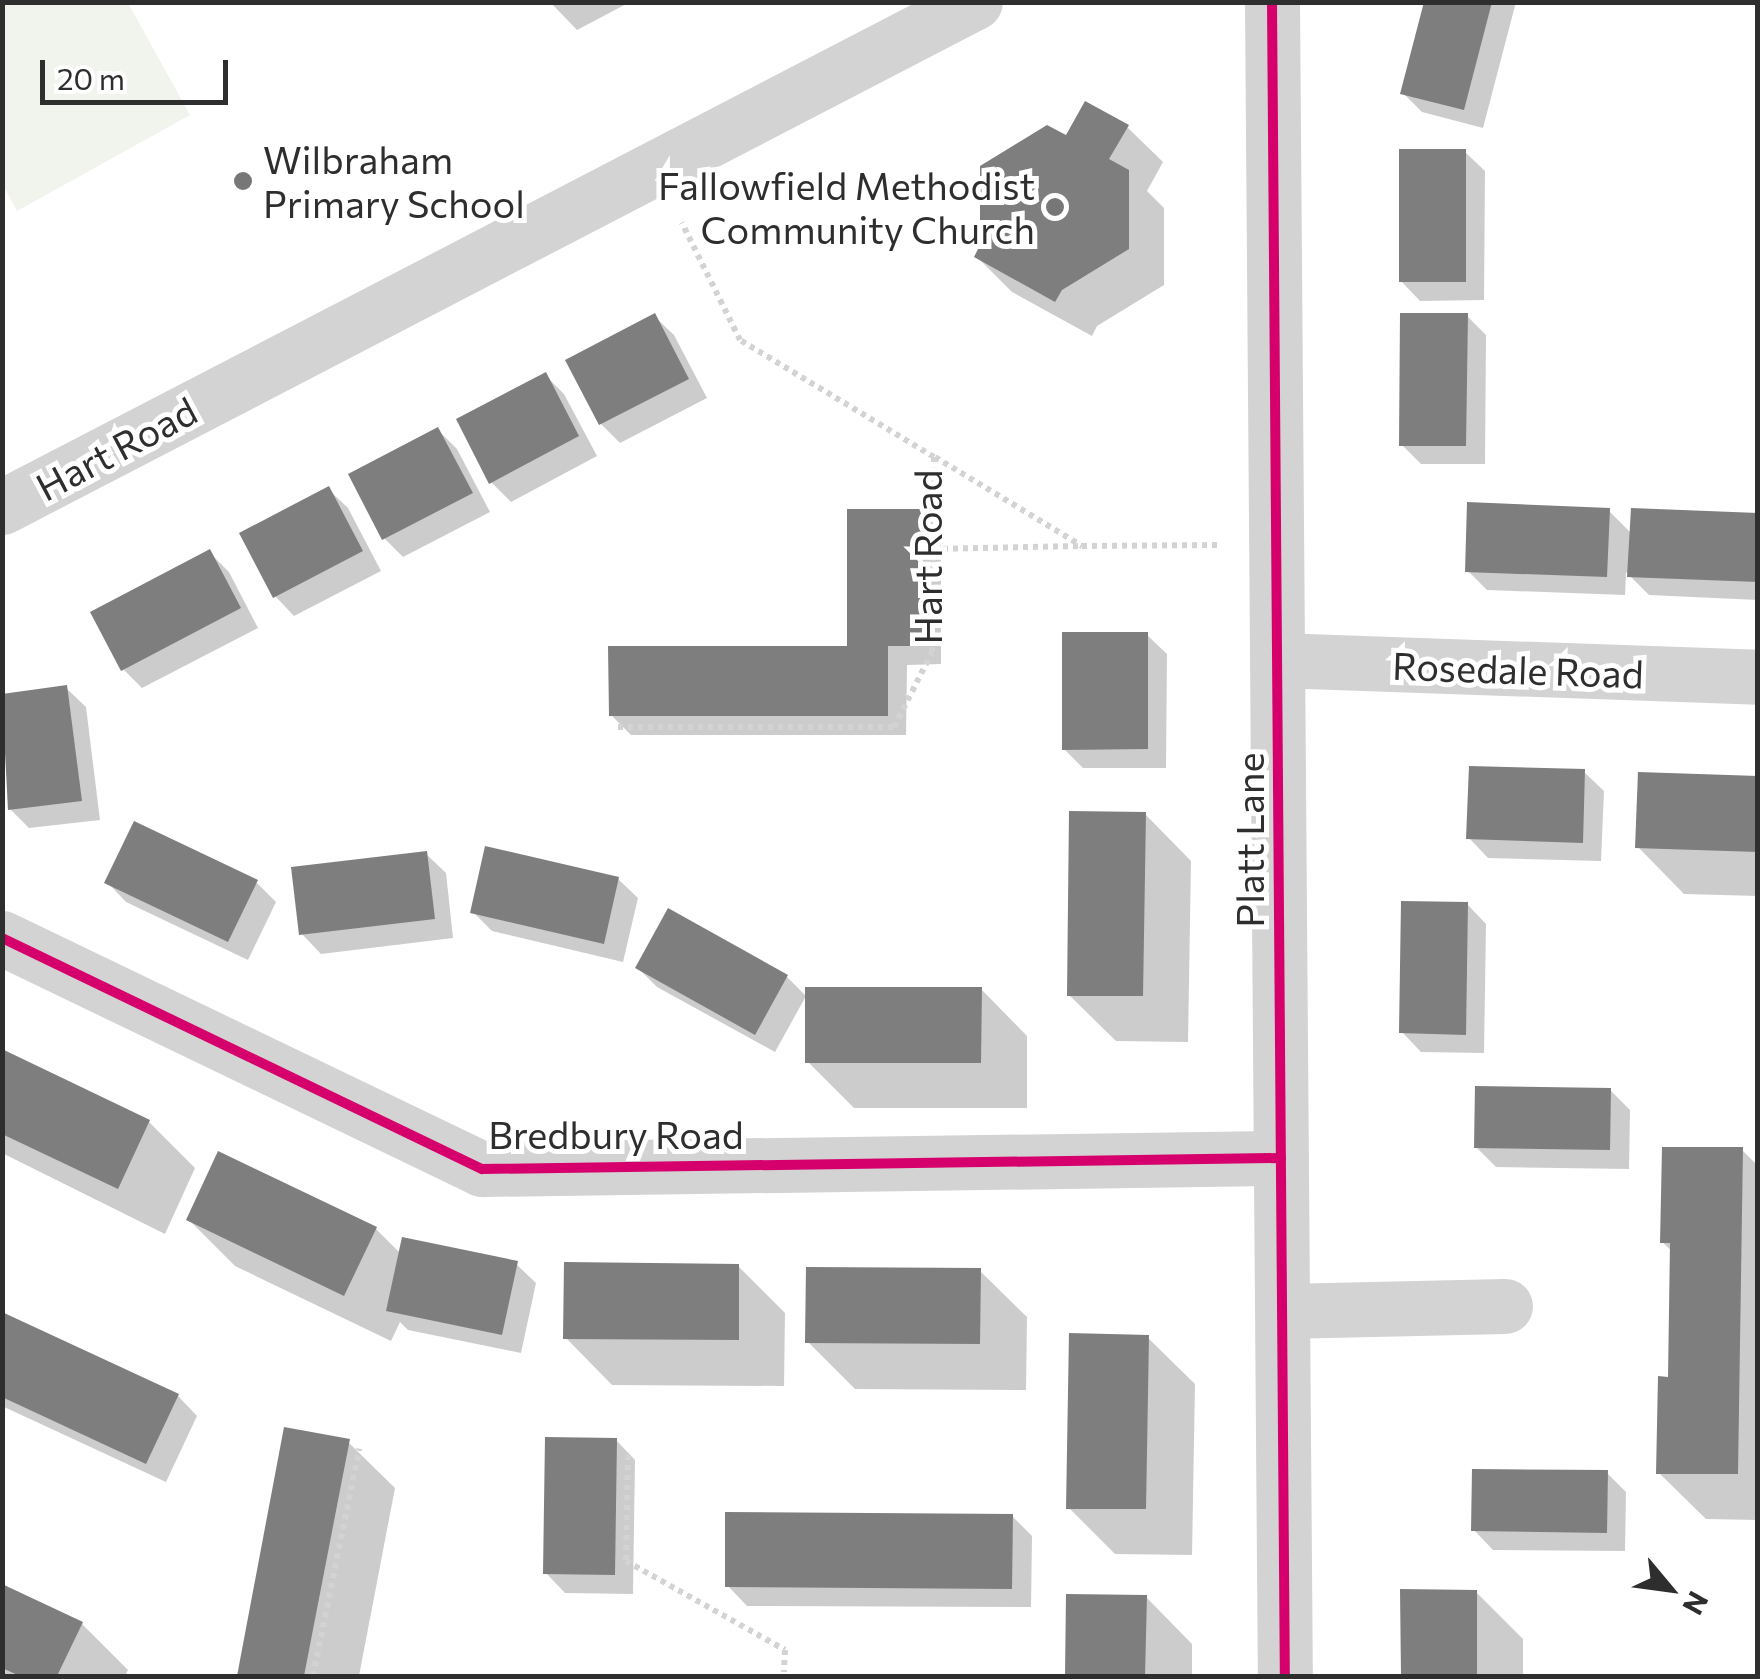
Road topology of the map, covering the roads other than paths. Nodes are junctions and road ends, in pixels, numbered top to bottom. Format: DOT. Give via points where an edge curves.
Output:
graph roads {
  1 [pos="975,2"];
  2 [pos="1272,2"];
  3 [pos="2,507"];
  4 [pos="1278,660"];
  5 [pos="1758,677"];
  6 [pos="2,938"];
  7 [pos="1281,1158"];
  8 [pos="1504,1306"];
  9 [pos="1283,1311"];
  10 [pos="1285,1676"];
  1 -- 3 [label="street, Hart Road"];
  2 -- 4 [label="street, Platt Lane"];
  4 -- 5 [label="street, Rosedale Road"];
  4 -- 7 [label="street, Platt Lane"];
  6 -- 7 [label="street, Bredbury Road" via="482,1169"];
  7 -- 9 [label="street, Platt Lane"];
  8 -- 9 [label="street"];
  9 -- 10 [label="street, Platt Lane"];
}
